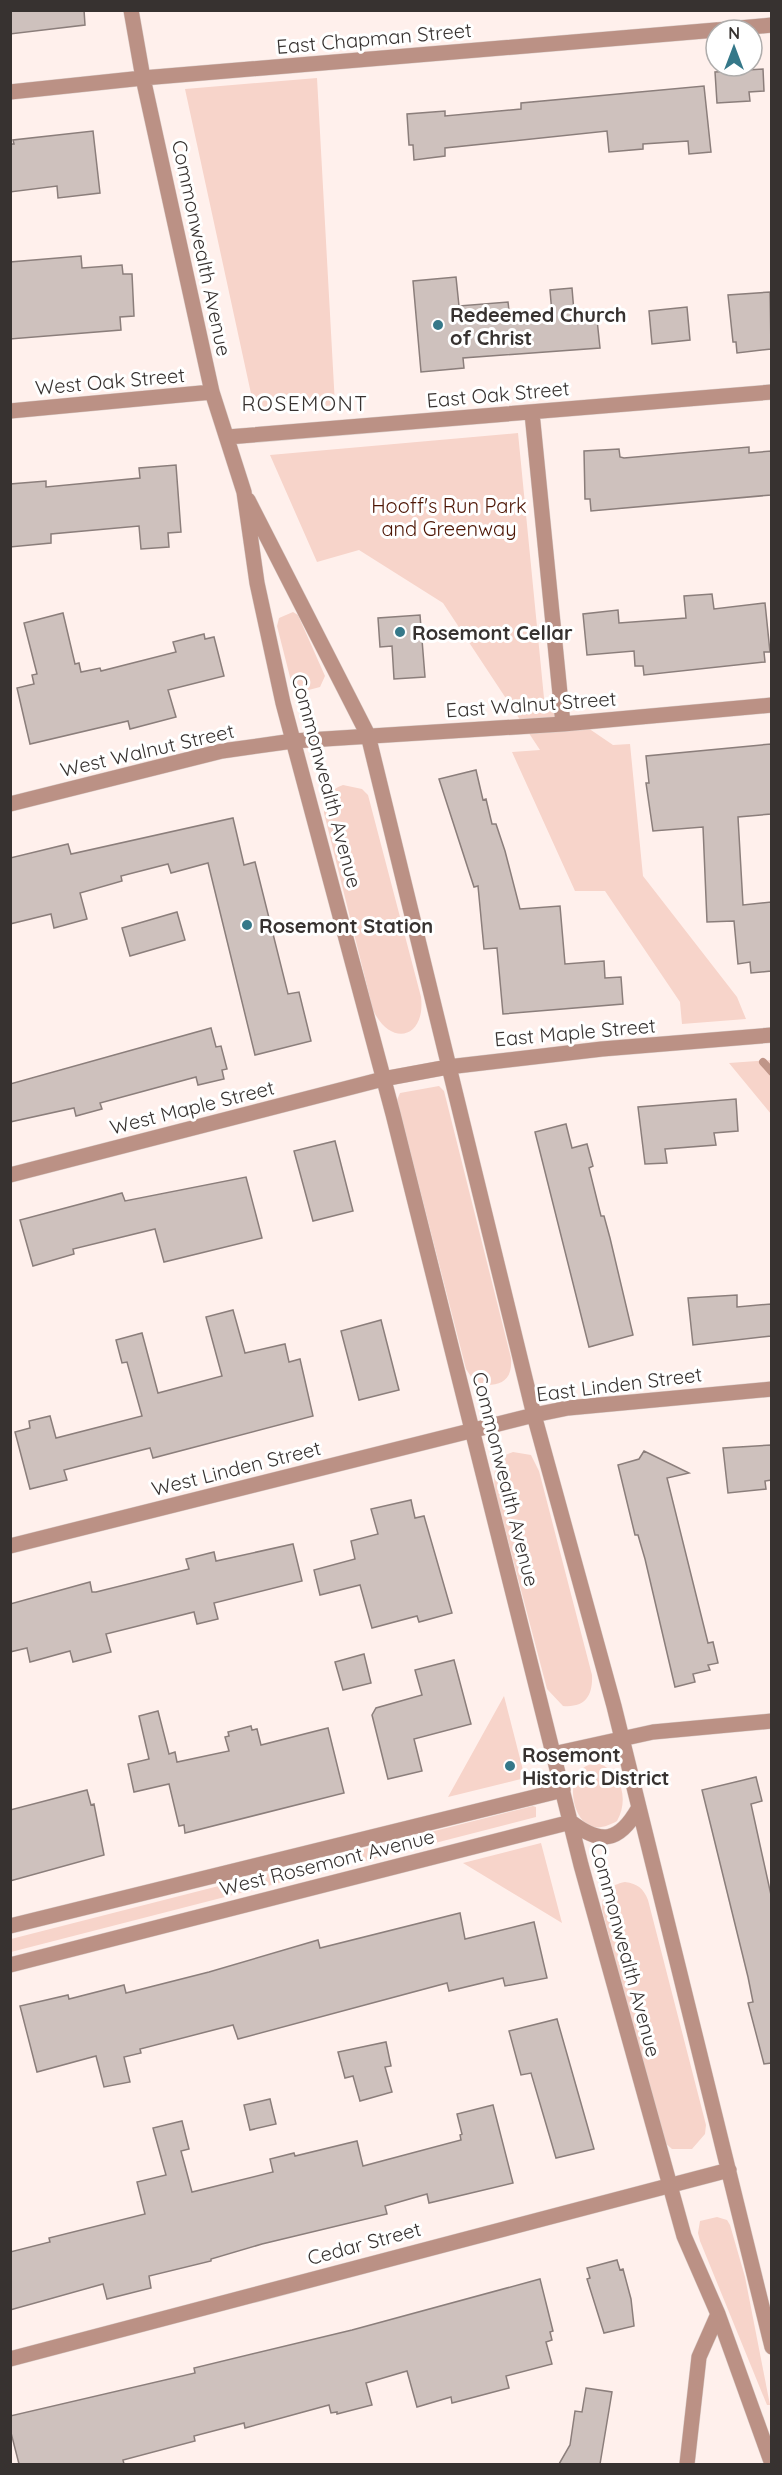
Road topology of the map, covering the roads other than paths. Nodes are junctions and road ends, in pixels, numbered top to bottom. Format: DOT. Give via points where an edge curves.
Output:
graph roads {
  1 [pos="132,10"];
  2 [pos="704,31"];
  3 [pos="143,78"];
  4 [pos="10,92"];
  5 [pos="212,392"];
  6 [pos="771,392"];
  7 [pos="10,411"];
  8 [pos="532,413"];
  9 [pos="228,437"];
  10 [pos="244,492"];
  11 [pos="771,705"];
  12 [pos="563,724"];
  13 [pos="368,735"];
  14 [pos="293,741"];
  15 [pos="10,804"];
  16 [pos="771,1035"];
  17 [pos="448,1066"];
  18 [pos="383,1079"];
  19 [pos="10,1175"];
  20 [pos="771,1389"];
  21 [pos="534,1415"];
  22 [pos="472,1431"];
  23 [pos="10,1546"];
  24 [pos="771,1720"];
  25 [pos="622,1739"];
  26 [pos="554,1754"];
  27 [pos="562,1790"];
  28 [pos="638,1809"];
  29 [pos="571,1822"];
  30 [pos="10,1926"];
  31 [pos="10,1965"];
  32 [pos="729,2170"];
  33 [pos="667,2184"];
  34 [pos="718,2314"];
  35 [pos="771,2347"];
  36 [pos="10,2359"];
  37 [pos="687,2464"];
  38 [pos="771,2464"];
  1 -- 3 [label="street, Commonwealth Avenue"];
  2 -- 3 [label="street, East Chapman Street"];
  3 -- 4 [label="street, East Chapman Street"];
  3 -- 5 [label="street, Commonwealth Avenue"];
  5 -- 7 [label="street, West Oak Street"];
  5 -- 9 [label="street, Commonwealth Avenue"];
  6 -- 8 [label="street, East Oak Street"];
  8 -- 9 [label="street, East Oak Street"];
  8 -- 12 [label="street"];
  9 -- 10 [label="street, Commonwealth Avenue"];
  10 -- 13 [label="street, Commonwealth Avenue"];
  10 -- 14 [label="street, Commonwealth Avenue" via="257,583"];
  11 -- 12 [label="street, East Walnut Street"];
  12 -- 13 [label="street, East Walnut Street"];
  13 -- 14 [label="street, East Walnut Street"];
  13 -- 17 [label="street, Commonwealth Avenue"];
  14 -- 15 [label="street, West Walnut Street" via="222,751"];
  14 -- 18 [label="street, Commonwealth Avenue"];
  16 -- 17 [label="street, East Maple Street"];
  17 -- 18 [label="street, East Maple Street"];
  17 -- 21 [label="street, Commonwealth Avenue"];
  18 -- 19 [label="street, West Maple Street"];
  18 -- 22 [label="street, Commonwealth Avenue"];
  20 -- 21 [label="street, East Linden Street" via="568,1408"];
  21 -- 22 [label="street, East Linden Street"];
  21 -- 25 [label="street, Commonwealth Avenue"];
  22 -- 23 [label="street, West Linden Street"];
  22 -- 26 [label="street, Commonwealth Avenue"];
  24 -- 25 [label="street" via="653,1732"];
  25 -- 26 [label="street"];
  25 -- 28 [label="street, Commonwealth Avenue"];
  26 -- 27 [label="street, Commonwealth Avenue"];
  27 -- 29 [label="street, Commonwealth Avenue"];
  27 -- 30 [label="street, West Rosemont Avenue"];
  28 -- 29 [label="street" via="628,1827 610,1837 591,1837"];
  28 -- 32 [label="street, Commonwealth Avenue"];
  29 -- 31 [label="street, West Rosemont Avenue"];
  29 -- 33 [label="street, Commonwealth Avenue"];
  32 -- 33 [label="street, Cedar Street"];
  32 -- 35 [label="street, Commonwealth Avenue"];
  33 -- 34 [label="street, Commonwealth Avenue" via="684,2236"];
  33 -- 36 [label="street, Cedar Street"];
  34 -- 37 [label="street" via="699,2357"];
  34 -- 38 [label="street, Commonwealth Avenue"];
}
